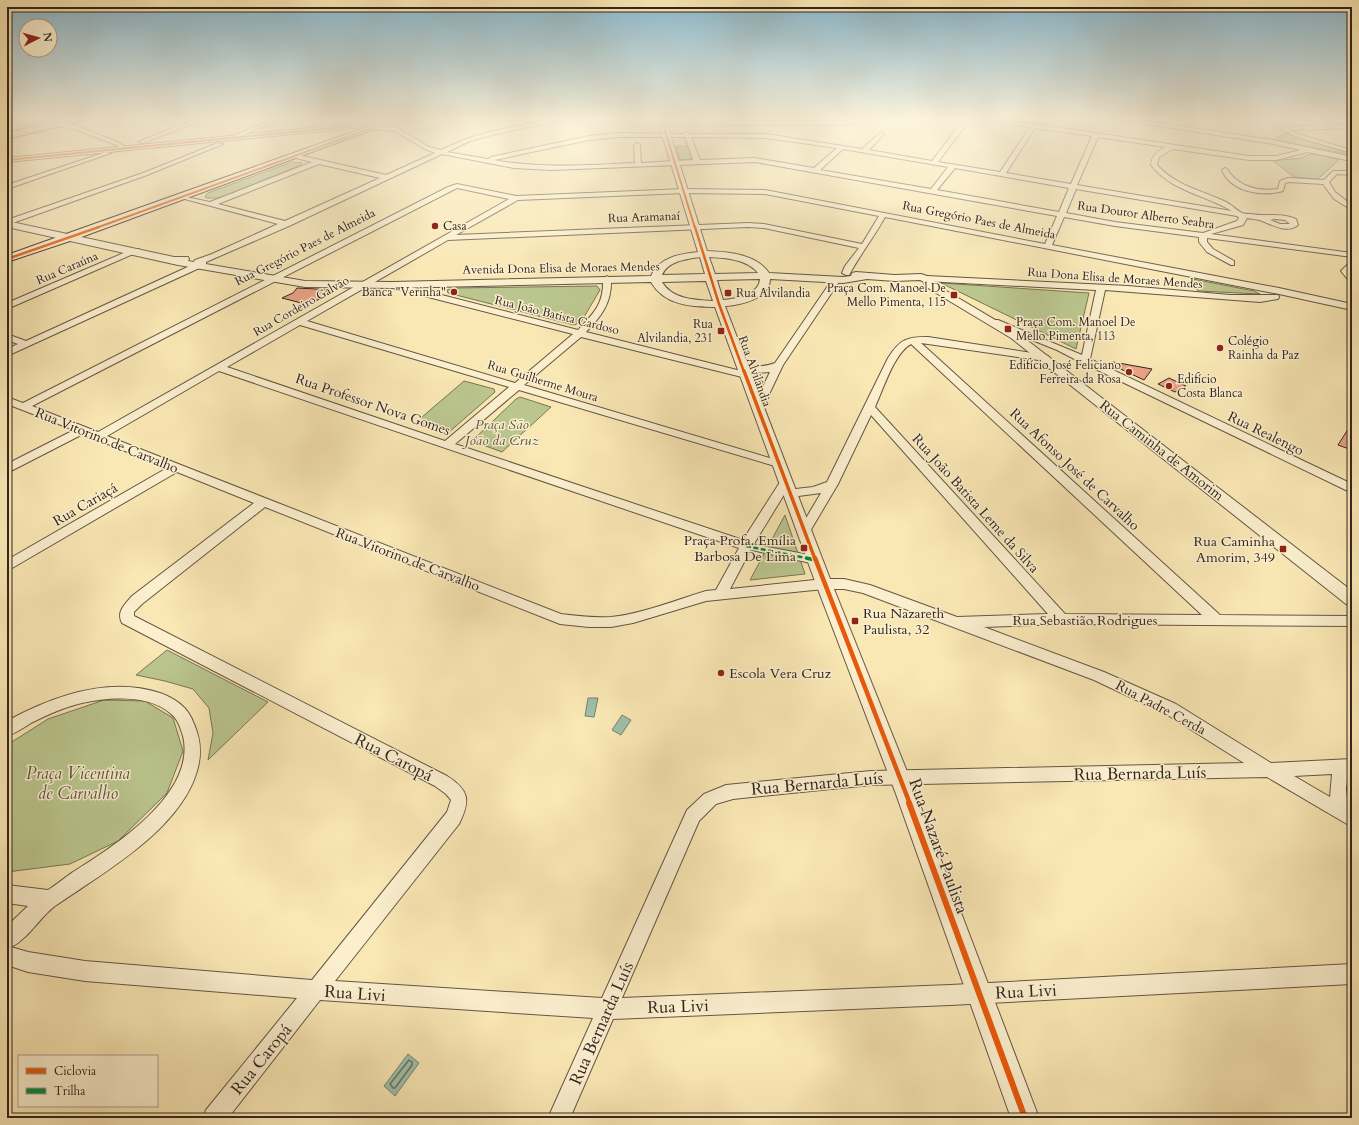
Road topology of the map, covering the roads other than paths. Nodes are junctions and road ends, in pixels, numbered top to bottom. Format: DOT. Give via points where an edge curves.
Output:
graph roads {
  1 [pos="56,170"];
  2 [pos="152,170"];
  3 [pos="255,170"];
  4 [pos="296,170"];
  5 [pos="357,170"];
  6 [pos="400,170"];
  7 [pos="677,170"];
  8 [pos="949,170"];
  9 [pos="981,170"];
  10 [pos="1004,170"];
  11 [pos="1081,170"];
  12 [pos="1158,170"];
  13 [pos="1225,170"];
  14 [pos="815,171"];
  15 [pos="1335,172"];
  16 [pos="1352,172"];
  17 [pos="1002,174"];
  18 [pos="386,177"];
  19 [pos="1326,182"];
  20 [pos="7,187"];
  21 [pos="1074,187"];
  22 [pos="684,192"];
  23 [pos="932,192"];
  24 [pos="183,197"];
  25 [pos="516,198"];
  26 [pos="210,204"];
  27 [pos="1352,208"];
  28 [pos="1240,214"];
  29 [pos="883,215"];
  30 [pos="1060,215"];
  31 [pos="1266,219"];
  32 [pos="7,223"];
  33 [pos="286,224"];
  34 [pos="695,227"];
  35 [pos="1204,235"];
  36 [pos="72,237"];
  37 [pos="447,238"];
  38 [pos="1048,246"];
  39 [pos="864,247"];
  40 [pos="136,251"];
  41 [pos="703,254"];
  42 [pos="1352,256"];
  43 [pos="7,259"];
  44 [pos="199,263"];
  45 [pos="1231,263"];
  46 [pos="1352,264"];
  47 [pos="765,276"];
  48 [pos="841,276"];
  49 [pos="273,278"];
  50 [pos="710,278"];
  51 [pos="655,279"];
  52 [pos="1352,279"];
  53 [pos="607,280"];
  54 [pos="921,282"];
  55 [pos="440,283"];
  56 [pos="363,285"];
  57 [pos="392,285"];
  58 [pos="1101,288"];
  59 [pos="1279,294"];
  60 [pos="434,297"];
  61 [pos="719,304"];
  62 [pos="7,306"];
  63 [pos="1352,307"];
  64 [pos="300,322"];
  65 [pos="995,322"];
  66 [pos="579,334"];
  67 [pos="7,337"];
  68 [pos="912,340"];
  69 [pos="27,344"];
  70 [pos="1060,348"];
  71 [pos="7,353"];
  72 [pos="1035,354"];
  73 [pos="1086,362"];
  74 [pos="778,364"];
  75 [pos="219,368"];
  76 [pos="745,370"];
  77 [pos="516,386"];
  78 [pos="7,400"];
  79 [pos="24,406"];
  80 [pos="758,407"];
  81 [pos="868,407"];
  82 [pos="82,430"];
  83 [pos="99,436"];
  84 [pos="447,445"];
  85 [pos="778,464"];
  86 [pos="177,467"];
  87 [pos="7,469"];
  88 [pos="832,484"];
  89 [pos="788,488"];
  90 [pos="1352,489"];
  91 [pos="263,502"];
  92 [pos="805,530"];
  93 [pos="746,546"];
  94 [pos="815,560"];
  95 [pos="7,566"];
  96 [pos="824,584"];
  97 [pos="721,593"];
  98 [pos="1352,600"];
  99 [pos="1061,619"];
  100 [pos="1217,620"];
  101 [pos="1352,621"];
  102 [pos="956,622"];
  103 [pos="7,729"];
  104 [pos="1346,767"];
  105 [pos="1270,770"];
  106 [pos="899,777"];
  107 [pos="1346,815"];
  108 [pos="7,894"];
  109 [pos="49,899"];
  110 [pos="7,939"];
  111 [pos="7,955"];
  112 [pos="1352,974"];
  113 [pos="316,990"];
  114 [pos="979,994"];
  115 [pos="608,1008"];
  116 [pos="214,1118"];
  117 [pos="559,1118"];
  118 [pos="1024,1118"];
  1 -- 20 [label="street"];
  2 -- 32 [label="street"];
  3 -- 24 [label="main road"];
  4 -- 26 [label="street"];
  5 -- 18 [label="street"];
  6 -- 18 [label="street"];
  7 -- 22 [label="street, Rua Alvilândia"];
  8 -- 23 [label="street"];
  9 -- 17 [label="street"];
  10 -- 17 [label="street"];
  11 -- 21 [label="street"];
  12 -- 28 [label="street" via="1175,183"];
  13 -- 19 [label="street" via="1232,181 1266,192 1281,190 1282,182 1288,180"];
  14 -- 23 [label="street, Rua Doutor Alberto Seabra"];
  15 -- 16 [label="street"];
  15 -- 19 [label="street"];
  17 -- 21 [label="street"];
  18 -- 33 [label="street"];
  19 -- 27 [label="street" via="1337,198"];
  21 -- 28 [label="street"];
  21 -- 30 [label="street"];
  22 -- 25 [label="street, Rua Gregório Paes de Almeida"];
  22 -- 29 [label="street, Rua Gregório Paes de Almeida" via="765,192"];
  22 -- 34 [label="street, Rua Alvilândia"];
  23 -- 30 [label="street, Rua Doutor Alberto Seabra"];
  24 -- 26 [label="street"];
  24 -- 36 [label="main road"];
  25 -- 37 [label="street, Rua Cordeiro Galvão"];
  25 -- 49 [label="street, Rua Gregório Paes de Almeida" via="462,187 450,188"];
  26 -- 33 [label="street"];
  28 -- 31 [label="street"];
  28 -- 35 [label="street" via="1243,218 1240,223"];
  29 -- 38 [label="street, Rua Gregório Paes de Almeida"];
  29 -- 39 [label="street"];
  30 -- 35 [label="street, Rua Doutor Alberto Seabra"];
  30 -- 38 [label="street"];
  32 -- 36 [label="street, Avenida Dona Elisa de Moraes Mendes"];
  33 -- 44 [label="street"];
  34 -- 37 [label="street, Rua Aramanaí"];
  34 -- 39 [label="street, Rua Aramanaí" via="756,225"];
  34 -- 41 [label="street, Rua Alvilândia"];
  35 -- 42 [label="street, Rua Doutor Alberto Seabra"];
  35 -- 45 [label="street" via="1203,243 1207,248"];
  36 -- 40 [label="street, Avenida Dona Elisa de Moraes Mendes"];
  36 -- 43 [label="main road"];
  37 -- 56 [label="street, Rua Cordeiro Galvão"];
  38 -- 59 [label="street, Rua Gregório Paes de Almeida"];
  39 -- 48 [label="street"];
  40 -- 44 [label="street, Avenida Dona Elisa de Moraes Mendes"];
  40 -- 62 [label="street, Rua Caraúna"];
  41 -- 47 [label="street" via="744,259 758,267"];
  41 -- 50 [label="street, Rua Alvilândia"];
  41 -- 51 [label="street" via="681,257 664,265 657,271"];
  44 -- 49 [label="street, Avenida Dona Elisa de Moraes Mendes"];
  44 -- 69 [label="street"];
  46 -- 52 [label="street" via="1345,271"];
  47 -- 48 [label="street, Avenida Dona Elisa de Moraes Mendes"];
  47 -- 50 [label="street, Avenida Dona Elisa de Moraes Mendes"];
  47 -- 61 [label="street" via="765,283 754,294 745,299"];
  48 -- 54 [label="street, Avenida Dona Elisa de Moraes Mendes" via="895,278"];
  48 -- 74 [label="street"];
  49 -- 56 [label="street, Avenida Dona Elisa de Moraes Mendes" via="305,284 317,282"];
  49 -- 79 [label="street, Rua Gregório Paes de Almeida"];
  50 -- 51 [label="street, Avenida Dona Elisa de Moraes Mendes"];
  50 -- 61 [label="street, Rua Alvilândia"];
  51 -- 53 [label="street, Avenida Dona Elisa de Moraes Mendes"];
  51 -- 61 [label="street" via="664,292 679,299"];
  53 -- 55 [label="street, Avenida Dona Elisa de Moraes Mendes"];
  53 -- 66 [label="street" via="609,291 604,305"];
  54 -- 58 [label="street, Rua Dona Elisa de Moraes Mendes" via="952,280"];
  54 -- 65 [label="street, Rua Caminha de Amorim"];
  55 -- 57 [label="street, Avenida Dona Elisa de Moraes Mendes"];
  55 -- 60 [label="street"];
  56 -- 57 [label="street, Avenida Dona Elisa de Moraes Mendes"];
  56 -- 64 [label="street, Rua Cordeiro Galvão"];
  57 -- 60 [label="street, Rua João Batista Cardoso"];
  58 -- 59 [label="street, Rua Dona Elisa de Moraes Mendes" via="1230,298 1260,299"];
  58 -- 73 [label="street"];
  59 -- 63 [label="street, Rua Gregório Paes de Almeida" via="1295,302"];
  60 -- 66 [label="street, Rua João Batista Cardoso"];
  61 -- 76 [label="street, Rua Alvilândia"];
  64 -- 75 [label="street, Rua Cordeiro Galvão"];
  64 -- 77 [label="street, Rua Guilherme Moura"];
  65 -- 70 [label="street, Rua Realengo"];
  65 -- 72 [label="street, Rua Caminha de Amorim"];
  66 -- 76 [label="street, Rua João Batista Cardoso" via="715,368"];
  66 -- 77 [label="street"];
  67 -- 69 [label="street"];
  68 -- 72 [label="street"];
  68 -- 81 [label="street" via="898,349"];
  68 -- 100 [label="street, Rua Afonso José de Carvalho"];
  69 -- 71 [label="street"];
  70 -- 72 [label="street" via="1042,347"];
  70 -- 73 [label="street, Rua Realengo"];
  72 -- 98 [label="street, Rua Caminha de Amorim"];
  73 -- 90 [label="street, Rua Realengo"];
  74 -- 76 [label="street, Rua João Batista Cardoso" via="765,370"];
  74 -- 80 [label="street"];
  75 -- 83 [label="street, Rua Cordeiro Galvão"];
  75 -- 84 [label="street, Rua Professor Nova Gomes"];
  76 -- 80 [label="street, Rua Alvilândia"];
  77 -- 84 [label="street"];
  77 -- 85 [label="street, Rua Guilherme Moura"];
  78 -- 79 [label="street, Rua Vitorino de Carvalho"];
  79 -- 82 [label="street, Rua Vitorino de Carvalho"];
  80 -- 85 [label="street, Rua Alvilândia"];
  81 -- 88 [label="street"];
  81 -- 99 [label="street, Rua João Batista Leme da Silva"];
  82 -- 83 [label="street, Rua Vitorino de Carvalho"];
  82 -- 87 [label="street"];
  83 -- 86 [label="street, Rua Vitorino de Carvalho"];
  84 -- 93 [label="street, Rua Professor Nova Gomes"];
  85 -- 89 [label="street, Rua Alvilândia"];
  86 -- 91 [label="street, Rua Vitorino de Carvalho"];
  86 -- 95 [label="street, Rua Cariaçá"];
  88 -- 89 [label="street" via="815,492"];
  88 -- 92 [label="street"];
  89 -- 92 [label="street, Rua Alvilândia"];
  89 -- 93 [label="street"];
  91 -- 97 [label="street, Rua Vitorino de Carvalho" via="560,618 611,622"];
  91 -- 113 [label="street, Rua Caropá" via="137,600 127,611 127,618 441,781 459,797 459,805 453,818"];
  92 -- 94 [label="street, Rua Alvilândia"];
  93 -- 94 [label="street"];
  93 -- 97 [label="street"];
  94 -- 96 [label="street, Rua Alvilândia"];
  96 -- 97 [label="street, Rua Vitorino de Carvalho"];
  96 -- 102 [label="street, Rua Sebastião Rodrigues" via="865,588"];
  96 -- 106 [label="street, Rua Nazaré Paulista"];
  99 -- 100 [label="street, Rua Sebastião Rodrigues"];
  99 -- 102 [label="street, Rua Sebastião Rodrigues"];
  100 -- 101 [label="street, Rua Sebastião Rodrigues"];
  102 -- 105 [label="street, Rua Padre Cerda" via="1134,691 1190,720"];
  103 -- 109 [label="street" via="28,717 75,699 93,695 134,693 166,703 180,712 191,737 193,750 190,765 182,786 168,806 110,859"];
  104 -- 105 [label="street, Rua Bernarda Luís"];
  104 -- 107 [label="street" via="1338,788"];
  105 -- 106 [label="street, Rua Bernarda Luís"];
  105 -- 107 [label="street, Rua Padre Cerda"];
  106 -- 114 [label="street, Rua Nazaré Paulista"];
  106 -- 115 [label="street, Rua Bernarda Luís" via="733,790 707,800 693,816"];
  108 -- 109 [label="street"];
  109 -- 110 [label="street"];
  111 -- 113 [label="street, Rua Livi" via="28,962 85,971"];
  112 -- 114 [label="street, Rua Livi"];
  113 -- 115 [label="street, Rua Livi"];
  113 -- 116 [label="street, Rua Caropá"];
  114 -- 115 [label="street, Rua Livi"];
  114 -- 118 [label="street, Rua Nazaré Paulista"];
  115 -- 117 [label="street, Rua Bernarda Luís"];
}
